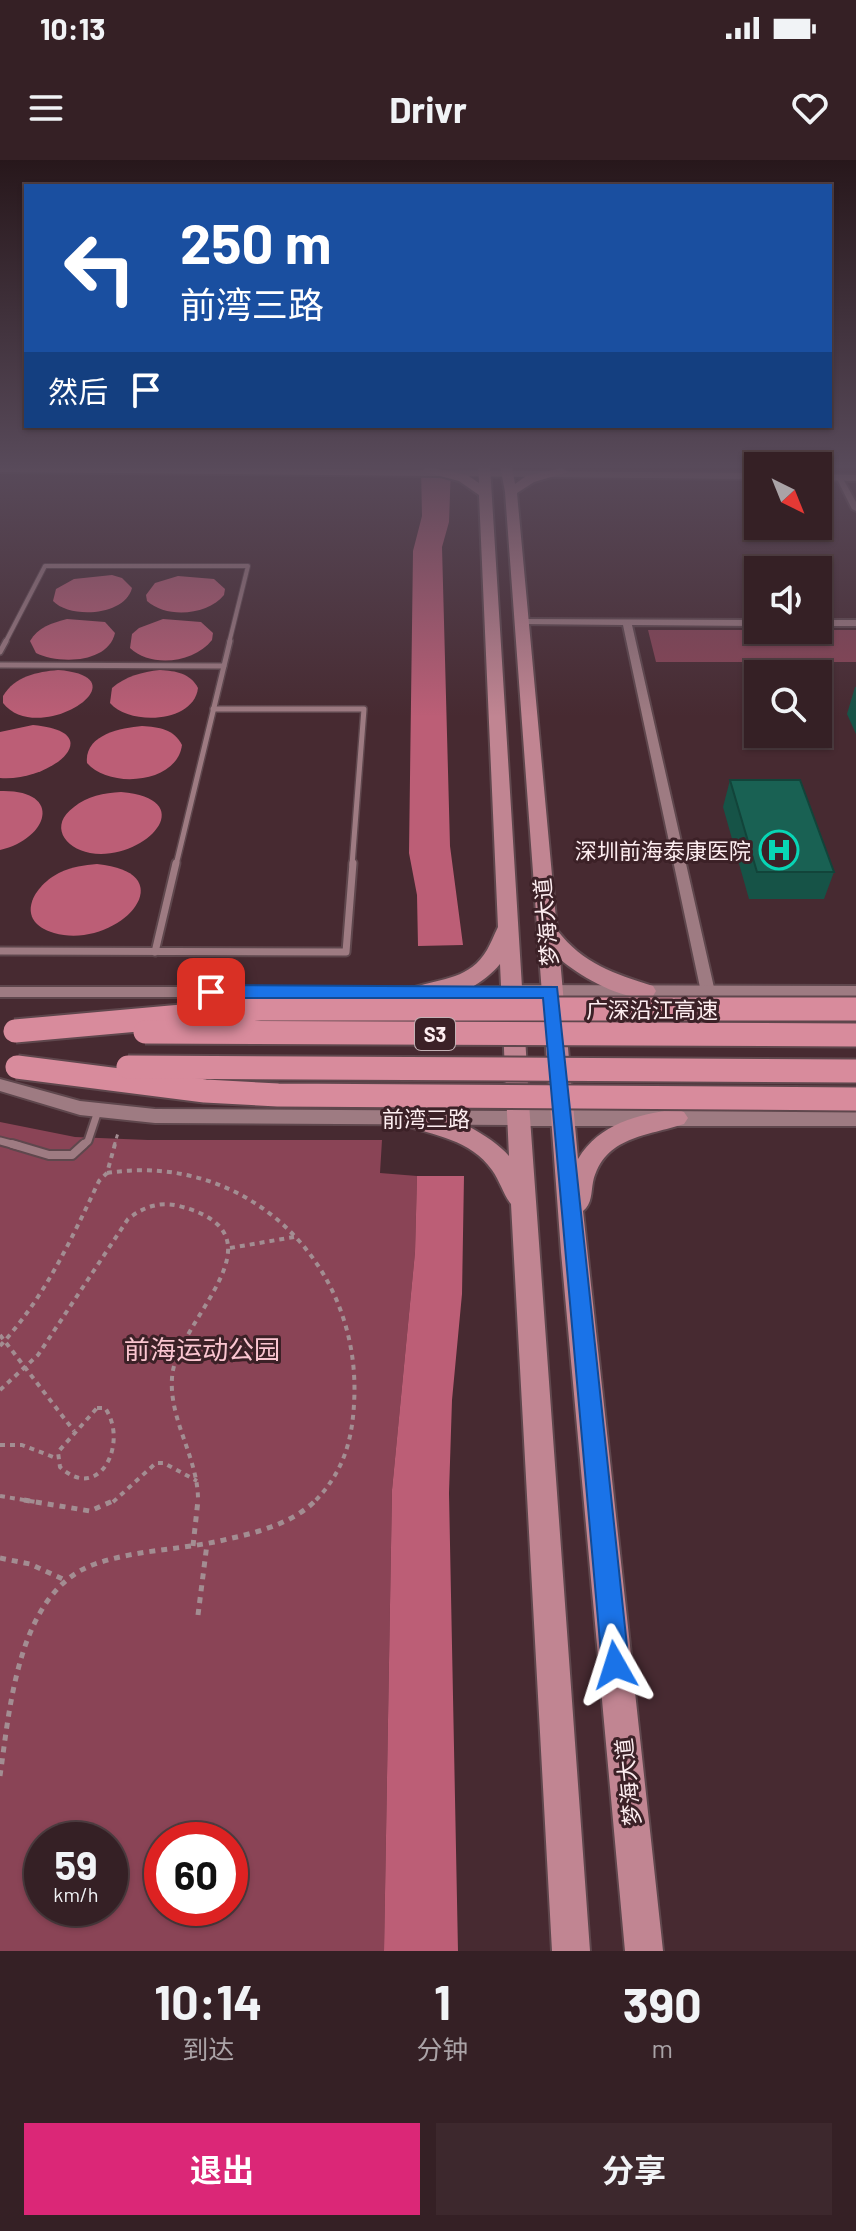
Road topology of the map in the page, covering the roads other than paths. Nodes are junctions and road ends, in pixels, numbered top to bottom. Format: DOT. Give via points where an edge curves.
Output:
graph roads {
  1 [pos="488,550"];
  2 [pos="515,550"];
  3 [pos="521,622"];
  4 [pos="627,623"];
  5 [pos="744,623"];
  6 [pos="832,623"];
  7 [pos="856,623"];
  8 [pos="2,643"];
  9 [pos="0,652"];
  10 [pos="0,665"];
  11 [pos="224,666"];
  12 [pos="213,709"];
  13 [pos="507,923"];
  14 [pos="545,928"];
  15 [pos="0,951"];
  16 [pos="155,952"];
  17 [pos="551,991"];
  18 [pos="646,991"];
  19 [pos="0,992"];
  20 [pos="422,992"];
  21 [pos="511,992"];
  22 [pos="708,992"];
  23 [pos="856,993"];
  24 [pos="856,1009"];
  25 [pos="856,1035"];
  26 [pos="856,1071"];
  27 [pos="9,1076"];
  28 [pos="856,1099"];
  29 [pos="98,1111"];
  30 [pos="409,1118"];
  31 [pos="518,1118"];
  32 [pos="562,1118"];
  33 [pos="676,1118"];
  34 [pos="856,1118"];
  35 [pos="0,1141"];
  36 [pos="524,1213"];
  37 [pos="574,1252"];
  38 [pos="571,1951"];
  39 [pos="644,1951"];
  1 -- 13 [label="main road, 梦海大道"];
  2 -- 3 [label="main road, 梦海大道"];
  3 -- 4 [label="street"];
  3 -- 14 [label="main road, 梦海大道"];
  4 -- 5 [label="street"];
  4 -- 22 [label="street"];
  6 -- 7 [label="street"];
  8 -- 9 [label="lane"];
  8 -- 11 [label="lane" via="45,566 248,566"];
  10 -- 11 [label="lane"];
  11 -- 12 [label="lane"];
  12 -- 16 [label="lane"];
  12 -- 16 [label="lane" via="364,709 346,952"];
  13 -- 20 [label="main road" via="498,952 480,973 452,987"];
  13 -- 21 [label="main road, 梦海大道"];
  14 -- 17 [label="main road, 梦海大道"];
  14 -- 18 [label="main road" via="578,966 611,983"];
  15 -- 16 [label="lane"];
  17 -- 18 [label="main road"];
  17 -- 21 [label="main road"];
  17 -- 32 [label="main road, 梦海大道"];
  18 -- 22 [label="main road"];
  19 -- 20 [label="street"];
  20 -- 21 [label="street"];
  21 -- 31 [label="main road, 梦海大道"];
  22 -- 23 [label="main road"];
  24 -- 25 [label="highway, 广深沿江高速 / S3, bridge" via="260,1009 15,1031"];
  26 -- 27 [label="highway, S3, bridge"];
  27 -- 28 [label="highway, bridge" via="278,1095"];
  27 -- 29 [label="street, 前湾三路" via="47,1101"];
  29 -- 30 [label="street, 前湾三路"];
  29 -- 35 [label="lane" via="88,1141 72,1155 49,1155"];
  30 -- 31 [label="street, 前湾三路"];
  30 -- 36 [label="main road" via="455,1128 494,1153 506,1168"];
  31 -- 32 [label="main road, 前湾三路"];
  31 -- 36 [label="main road, 梦海大道"];
  32 -- 33 [label="main road, 前湾三路"];
  32 -- 37 [label="main road, 梦海大道"];
  33 -- 34 [label="main road, 前湾三路"];
  33 -- 37 [label="main road" via="637,1124 616,1134 588,1161 579,1185"];
  36 -- 38 [label="main road, 梦海大道"];
  37 -- 39 [label="main road, 梦海大道"];
}
